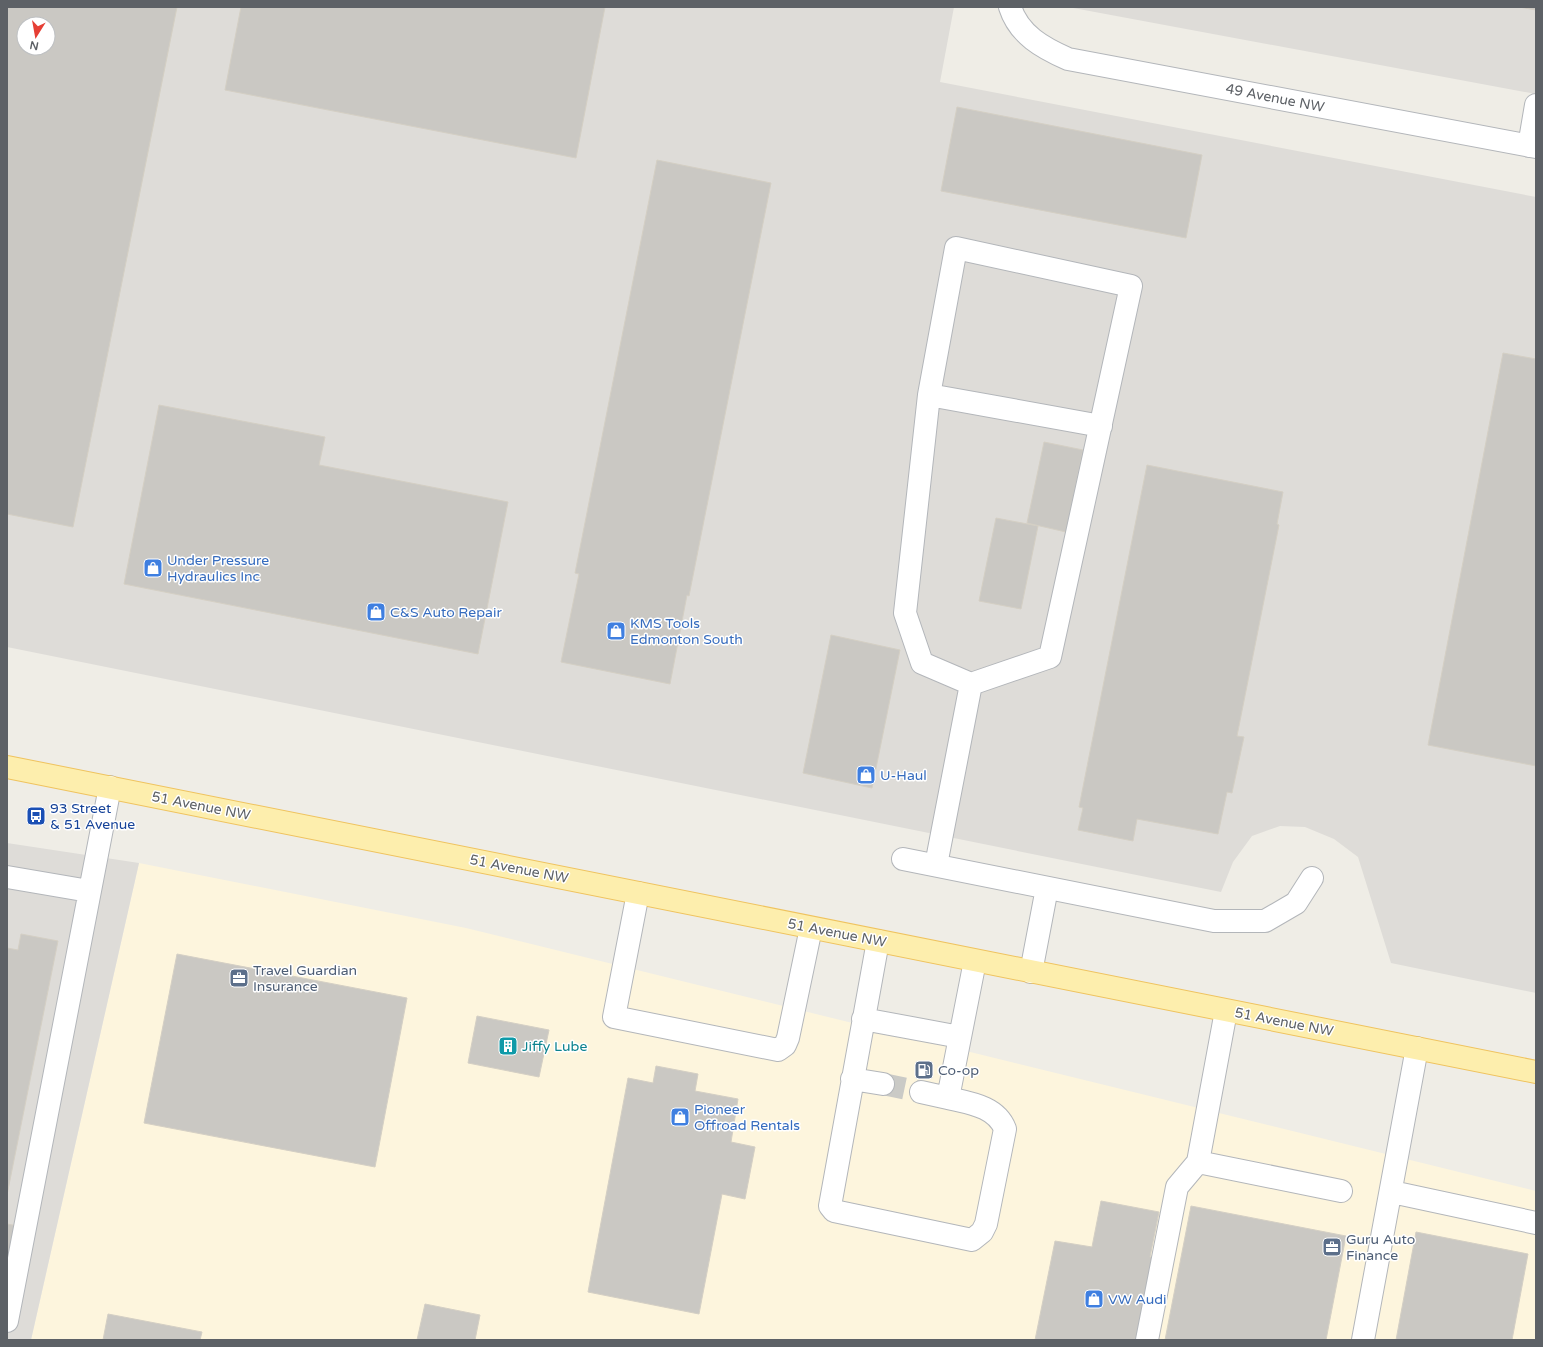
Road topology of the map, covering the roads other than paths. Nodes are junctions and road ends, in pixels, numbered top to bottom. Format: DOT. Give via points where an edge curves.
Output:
graph roads {
  1 [pos="1010,7"];
  2 [pos="1536,105"];
  3 [pos="1533,147"];
  4 [pos="929,395"];
  5 [pos="1101,426"];
  6 [pos="971,684"];
  7 [pos="7,767"];
  8 [pos="110,788"];
  9 [pos="903,859"];
  10 [pos="936,865"];
  11 [pos="7,877"];
  12 [pos="1312,878"];
  13 [pos="1047,888"];
  14 [pos="89,891"];
  15 [pos="638,893"];
  16 [pos="810,928"];
  17 [pos="878,941"];
  18 [pos="975,961"];
  19 [pos="1031,972"];
  20 [pos="1226,1010"];
  21 [pos="863,1019"];
  22 [pos="960,1037"];
  23 [pos="1417,1048"];
  24 [pos="1536,1072"];
  25 [pos="852,1079"];
  26 [pos="883,1084"];
  27 [pos="921,1092"];
  28 [pos="948,1098"];
  29 [pos="1198,1162"];
  30 [pos="1341,1191"];
  31 [pos="1392,1192"];
  32 [pos="1536,1223"];
  33 [pos="7,1321"];
  34 [pos="1147,1340"];
  35 [pos="1363,1340"];
  1 -- 3 [label="street, 49 Avenue NW" via="1022,29 1033,40 1068,59"];
  2 -- 3 [label="street"];
  4 -- 5 [label="street"];
  4 -- 5 [label="street" via="956,248 1131,286"];
  4 -- 6 [label="street" via="904,613 922,663"];
  5 -- 6 [label="street" via="1050,657"];
  6 -- 10 [label="street"];
  7 -- 8 [label="main road, 51 Avenue NW"];
  8 -- 14 [label="street"];
  8 -- 15 [label="main road, 51 Avenue NW"];
  9 -- 10 [label="street"];
  10 -- 13 [label="street"];
  11 -- 14 [label="street"];
  12 -- 13 [label="street" via="1296,903 1265,921 1214,921"];
  13 -- 19 [label="street"];
  14 -- 33 [label="street" via="79,956"];
  15 -- 16 [label="main road, 51 Avenue NW"];
  15 -- 16 [label="street" via="614,1017 778,1050 785,1045 788,1038"];
  16 -- 17 [label="main road, 51 Avenue NW"];
  17 -- 18 [label="main road, 51 Avenue NW"];
  17 -- 21 [label="street"];
  18 -- 19 [label="main road, 51 Avenue NW"];
  18 -- 22 [label="street"];
  19 -- 20 [label="main road, 51 Avenue NW"];
  20 -- 23 [label="main road, 51 Avenue NW"];
  20 -- 29 [label="street"];
  21 -- 22 [label="street"];
  21 -- 25 [label="street"];
  22 -- 28 [label="street"];
  23 -- 24 [label="main road, 51 Avenue NW"];
  23 -- 31 [label="street"];
  25 -- 26 [label="street"];
  25 -- 28 [label="street" via="830,1206 834,1211 972,1240 982,1232 986,1224 1006,1128 1002,1121 988,1110"];
  27 -- 28 [label="street"];
  29 -- 30 [label="street"];
  29 -- 34 [label="street" via="1177,1188"];
  31 -- 32 [label="street"];
  31 -- 35 [label="street"];
}
